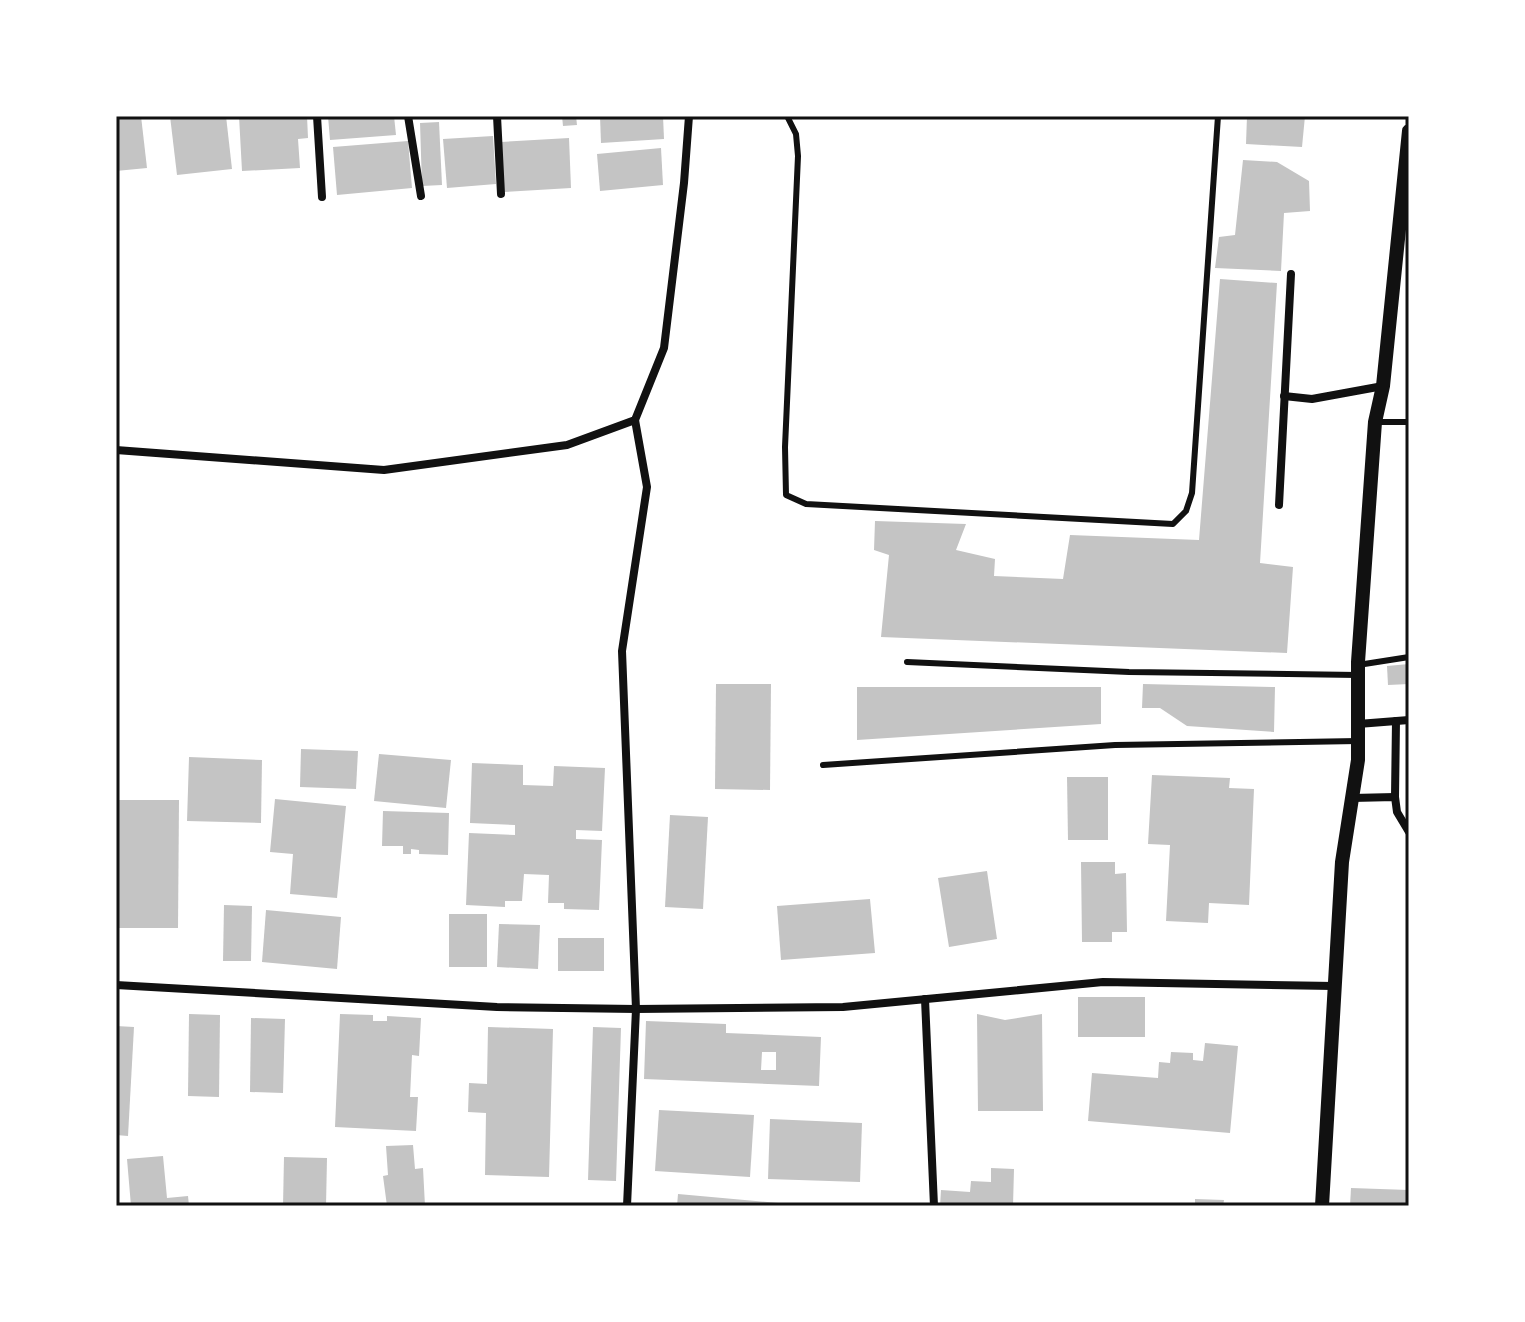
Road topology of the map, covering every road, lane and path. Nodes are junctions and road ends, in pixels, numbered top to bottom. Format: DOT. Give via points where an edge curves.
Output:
graph roads {
  1 [pos="317,116"];
  2 [pos="408,116"];
  3 [pos="497,116"];
  4 [pos="689,116"];
  5 [pos="787,116"];
  6 [pos="1218,116"];
  7 [pos="1409,131"];
  8 [pos="501,194"];
  9 [pos="421,196"];
  10 [pos="322,197"];
  11 [pos="1291,274"];
  12 [pos="1383,386"];
  13 [pos="1284,396"];
  14 [pos="635,420"];
  15 [pos="1375,422"];
  16 [pos="1409,422"];
  17 [pos="116,450"];
  18 [pos="1279,505"];
  19 [pos="1409,657"];
  20 [pos="907,662"];
  21 [pos="1358,670"];
  22 [pos="1409,720"];
  23 [pos="1396,721"];
  24 [pos="1358,724"];
  25 [pos="1358,741"];
  26 [pos="823,765"];
  27 [pos="1395,797"];
  28 [pos="1352,798"];
  29 [pos="1409,832"];
  30 [pos="116,985"];
  31 [pos="1334,986"];
  32 [pos="925,999"];
  33 [pos="636,1009"];
  34 [pos="627,1206"];
  35 [pos="934,1206"];
  36 [pos="1322,1206"];
  1 -- 10 [label="street"];
  2 -- 9 [label="street"];
  3 -- 8 [label="street"];
  4 -- 14 [label="street" via="664,348"];
  5 -- 6 [label="lane" via="798,156 786,495 806,504 1173,524 1186,511 1192,493"];
  7 -- 12 [label="street"];
  11 -- 13 [label="street"];
  12 -- 13 [label="street" via="1312,399"];
  12 -- 15 [label="street"];
  13 -- 18 [label="street"];
  14 -- 17 [label="street" via="567,445 384,470"];
  14 -- 33 [label="street" via="647,487 622,651"];
  15 -- 16 [label="lane"];
  15 -- 21 [label="street"];
  19 -- 21 [label="lane"];
  20 -- 21 [label="lane" via="1129,672"];
  21 -- 24 [label="street"];
  22 -- 23 [label="street"];
  23 -- 24 [label="street"];
  23 -- 27 [label="street"];
  24 -- 25 [label="street"];
  25 -- 26 [label="lane" via="1115,745"];
  25 -- 28 [label="street"];
  27 -- 28 [label="street"];
  27 -- 29 [label="street"];
  28 -- 31 [label="street"];
  30 -- 33 [label="street" via="497,1007"];
  31 -- 32 [label="street" via="1103,982"];
  31 -- 36 [label="street"];
  32 -- 33 [label="street" via="843,1007"];
  32 -- 35 [label="street"];
  33 -- 34 [label="street"];
}
